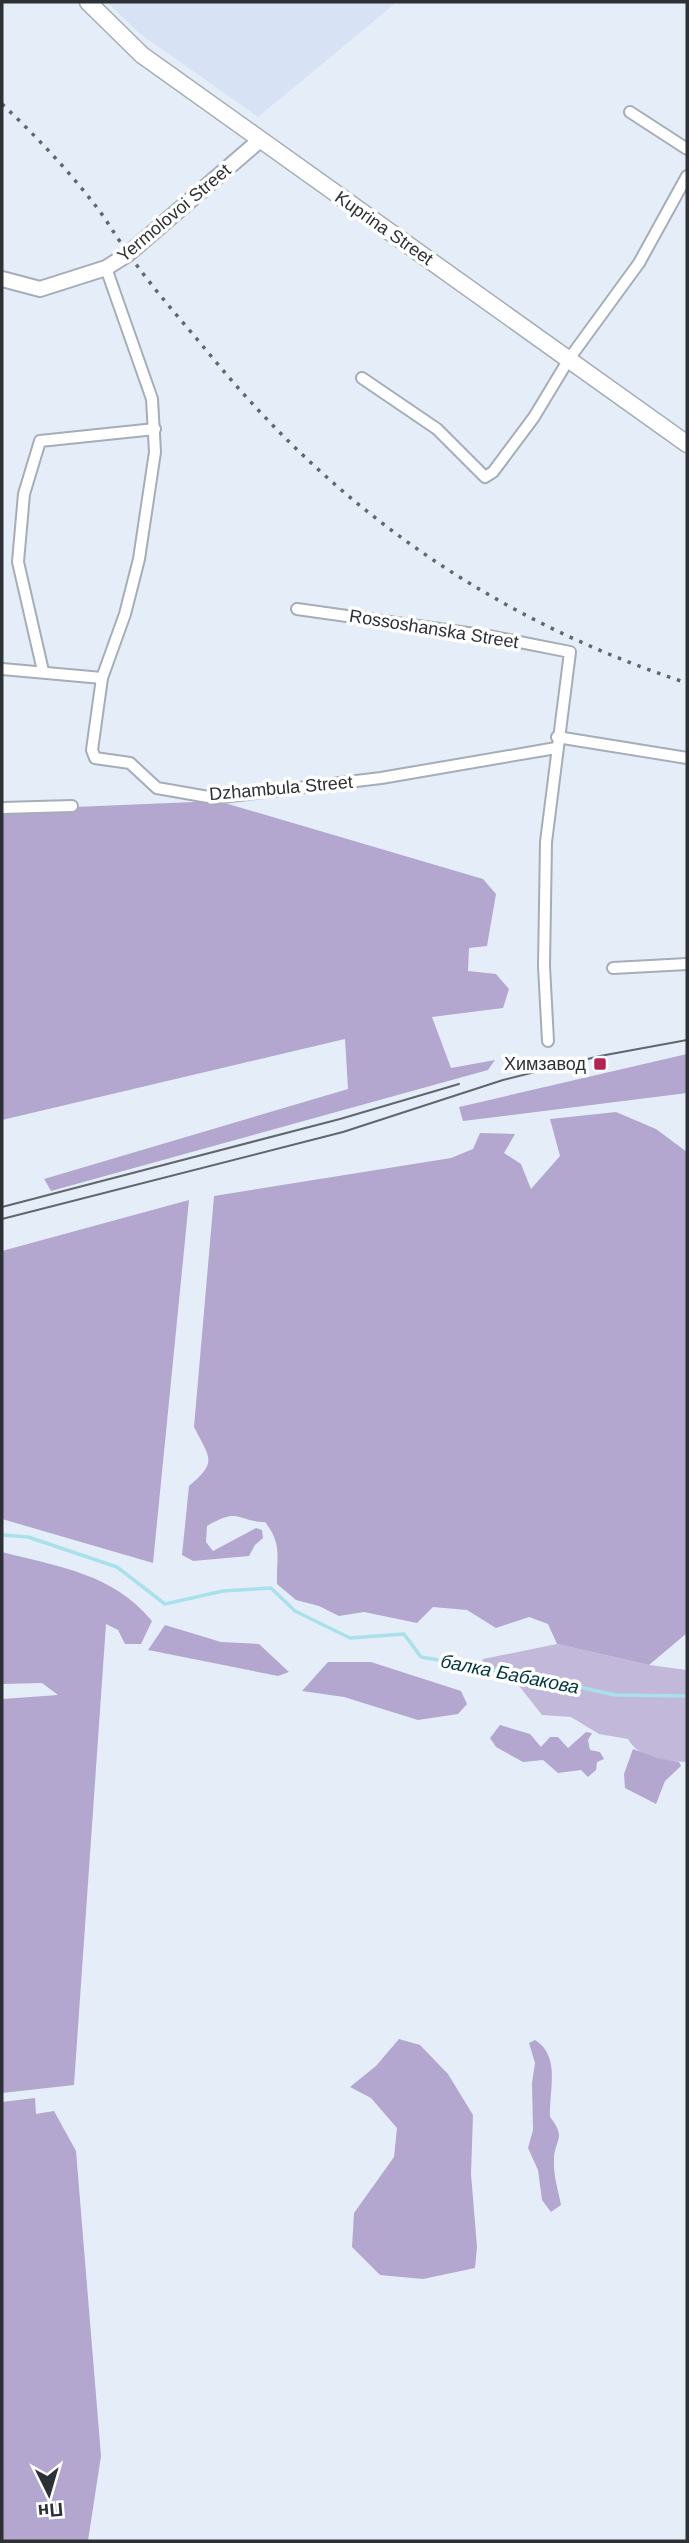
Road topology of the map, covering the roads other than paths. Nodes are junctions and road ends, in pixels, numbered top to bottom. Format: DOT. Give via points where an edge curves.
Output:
graph roads {
  1 [pos="88,2"];
  2 [pos="630,112"];
  3 [pos="260,140"];
  4 [pos="687,149"];
  5 [pos="687,176"];
  6 [pos="106,268"];
  7 [pos="2,279"];
  8 [pos="569,359"];
  9 [pos="362,378"];
  10 [pos="155,429"];
  11 [pos="687,444"];
  12 [pos="297,609"];
  13 [pos="2,668"];
  14 [pos="43,671"];
  15 [pos="102,678"];
  16 [pos="557,742"];
  17 [pos="687,758"];
  18 [pos="72,806"];
  19 [pos="2,807"];
  20 [pos="687,964"];
  21 [pos="613,968"];
  22 [pos="548,1041"];
  1 -- 3 [label="main road, Kuprina Street" via="142,55"];
  2 -- 4 [label="street"];
  3 -- 6 [label="street, Yermolovoi Street"];
  3 -- 8 [label="main road, Kuprina Street"];
  5 -- 8 [label="street" via="639,263"];
  6 -- 7 [label="street, Yermolovoi Street" via="40,289"];
  6 -- 10 [label="street" via="152,398"];
  8 -- 9 [label="street" via="534,416 485,477 437,429"];
  8 -- 11 [label="main road, Kuprina Street"];
  10 -- 14 [label="street" via="40,441 24,494 18,562"];
  10 -- 15 [label="street" via="139,559"];
  12 -- 16 [label="street, Rossoshanska Street" via="570,652"];
  13 -- 14 [label="street"];
  14 -- 15 [label="street"];
  15 -- 16 [label="street, Dzhambula Street" via="92,750 96,758 130,763 157,788 214,798 381,778"];
  16 -- 17 [label="street"];
  16 -- 22 [label="street" via="546,842"];
  18 -- 19 [label="street"];
  20 -- 21 [label="street"];
}
